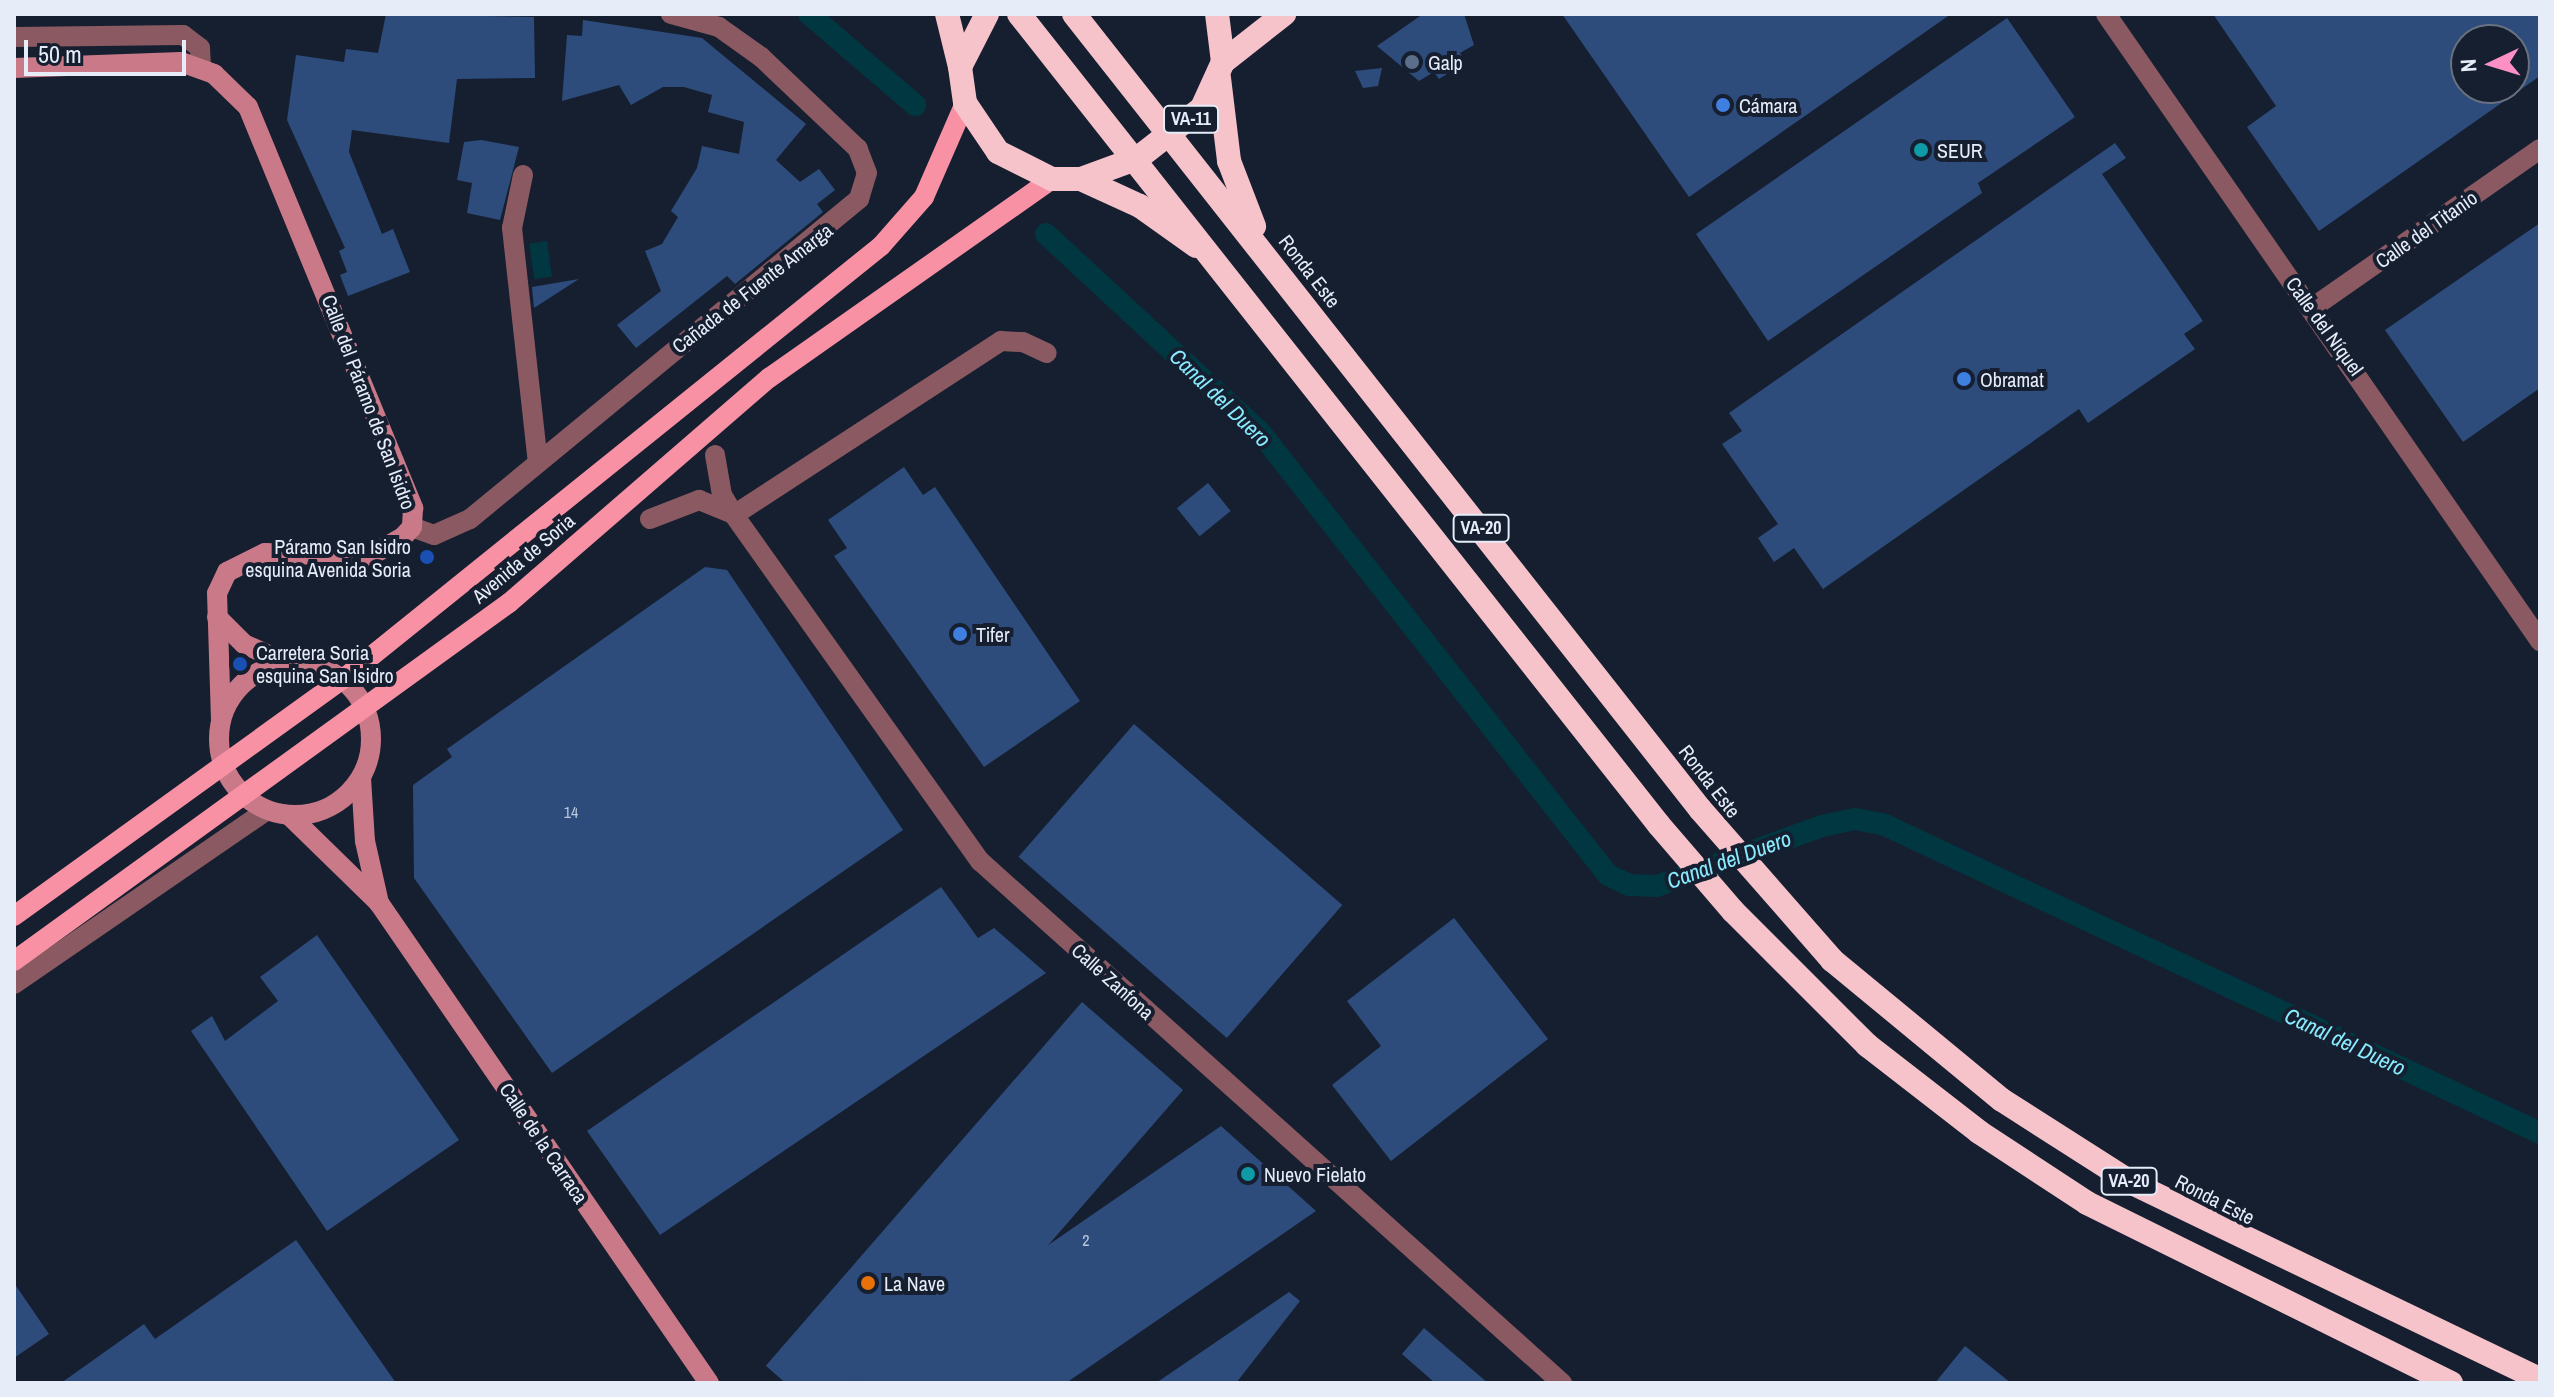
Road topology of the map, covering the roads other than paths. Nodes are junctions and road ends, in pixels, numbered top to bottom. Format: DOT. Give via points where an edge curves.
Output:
graph roads {
  1 [pos="671,14"];
  2 [pos="947,14"];
  3 [pos="987,14"];
  4 [pos="1019,14"];
  5 [pos="1074,14"];
  6 [pos="1217,14"];
  7 [pos="1284,14"];
  8 [pos="2106,14"];
  9 [pos="14,37"];
  10 [pos="960,67"];
  11 [pos="14,68"];
  12 [pos="201,69"];
  13 [pos="1221,70"];
  14 [pos="965,103"];
  15 [pos="1172,137"];
  16 [pos="2540,149"];
  17 [pos="1138,158"];
  18 [pos="523,175"];
  19 [pos="1052,179"];
  20 [pos="1081,179"];
  21 [pos="1262,247"];
  22 [pos="1219,263"];
  23 [pos="2312,308"];
  24 [pos="1047,353"];
  25 [pos="715,455"];
  26 [pos="538,463"];
  27 [pos="734,515"];
  28 [pos="650,519"];
  29 [pos="412,527"];
  30 [pos="217,617"];
  31 [pos="2540,641"];
  32 [pos="286,663"];
  33 [pos="343,679"];
  34 [pos="365,708"];
  35 [pos="221,720"];
  36 [pos="224,768"];
  37 [pos="361,778"];
  38 [pos="244,797"];
  39 [pos="266,811"];
  40 [pos="290,816"];
  41 [pos="379,903"];
  42 [pos="14,916"];
  43 [pos="14,961"];
  44 [pos="14,984"];
  45 [pos="2412,1373"];
  46 [pos="2540,1379"];
  47 [pos="709,1383"];
  48 [pos="1562,1383"];
  49 [pos="2451,1383"];
  1 -- 26 [label="street, Cañada de Fuente Amarga" via="719,27 761,57 858,149 867,173 864,188 844,216"];
  2 -- 10 [label="highway"];
  3 -- 10 [label="highway"];
  4 -- 17 [label="highway, VA-20"];
  5 -- 15 [label="highway, Ronda Este / VA-20"];
  6 -- 13 [label="highway"];
  7 -- 13 [label="highway, VA-11"];
  8 -- 23 [label="street, Calle del Níquel"];
  9 -- 12 [label="street, Calle del Páramo de San Isidro" via="183,35 200,48"];
  10 -- 14 [label="highway, VA-11"];
  11 -- 12 [label="street" via="143,61"];
  12 -- 29 [label="street, Calle del Páramo de San Isidro" via="248,107 264,137 413,508"];
  13 -- 15 [label="highway, VA-11" via="1202,108"];
  13 -- 21 [label="highway" via="1229,161"];
  14 -- 19 [label="highway, VA-11" via="998,152"];
  14 -- 33 [label="main road, Avenida de Soria" via="924,197 881,246"];
  15 -- 17 [label="highway, VA-11"];
  15 -- 21 [label="highway, Ronda Este / VA-20"];
  16 -- 23 [label="street, Calle del Titanio"];
  17 -- 20 [label="highway, VA-11"];
  17 -- 22 [label="highway, VA-20"];
  18 -- 26 [label="street" via="512,228"];
  19 -- 20 [label="highway, VA-11"];
  19 -- 34 [label="main road, Avenida de Soria" via="769,378 526,589"];
  20 -- 22 [label="highway" via="1140,206"];
  21 -- 46 [label="highway, Ronda Este / VA-20" via="1700,809 1774,897 1890,1012 2002,1100 2132,1183"];
  22 -- 45 [label="highway, VA-20" via="1659,825 1733,911 1867,1045 1979,1132 2154,1240"];
  23 -- 31 [label="street, Calle del Níquel"];
  24 -- 27 [label="street" via="1023,342 1001,341"];
  25 -- 27 [label="street, Calle Zanfona" via="722,495"];
  26 -- 29 [label="street, Cañada de Fuente Amarga" via="470,519 434,535"];
  27 -- 28 [label="street" via="699,500"];
  27 -- 48 [label="street, Calle Zanfona" via="980,861"];
  29 -- 30 [label="street, Calle del Páramo de San Isidro" via="369,557 265,553 241,561 220,581"];
  30 -- 32 [label="street" via="244,644"];
  30 -- 35 [label="street, Calle del Páramo de San Isidro"];
  32 -- 33 [label="street" via="305,663"];
  32 -- 35 [label="street" via="240,685"];
  33 -- 34 [label="street"];
  33 -- 36 [label="main road, Avenida de Soria"];
  34 -- 37 [label="street, Calle de la Carraca" via="370,751"];
  34 -- 38 [label="main road, Avenida de Soria"];
  35 -- 36 [label="street, Calle del Páramo de San Isidro"];
  36 -- 38 [label="street"];
  36 -- 42 [label="main road, Avenida de Soria"];
  37 -- 40 [label="street" via="333,806"];
  37 -- 41 [label="street, Calle de la Carraca" via="365,841"];
  38 -- 39 [label="street"];
  38 -- 43 [label="main road, Avenida de Soria"];
  39 -- 40 [label="street"];
  39 -- 44 [label="street"];
  40 -- 41 [label="street, Calle de la Carraca"];
  41 -- 47 [label="street, Calle de la Carraca"];
  45 -- 49 [label="highway, VA-20"];
}
